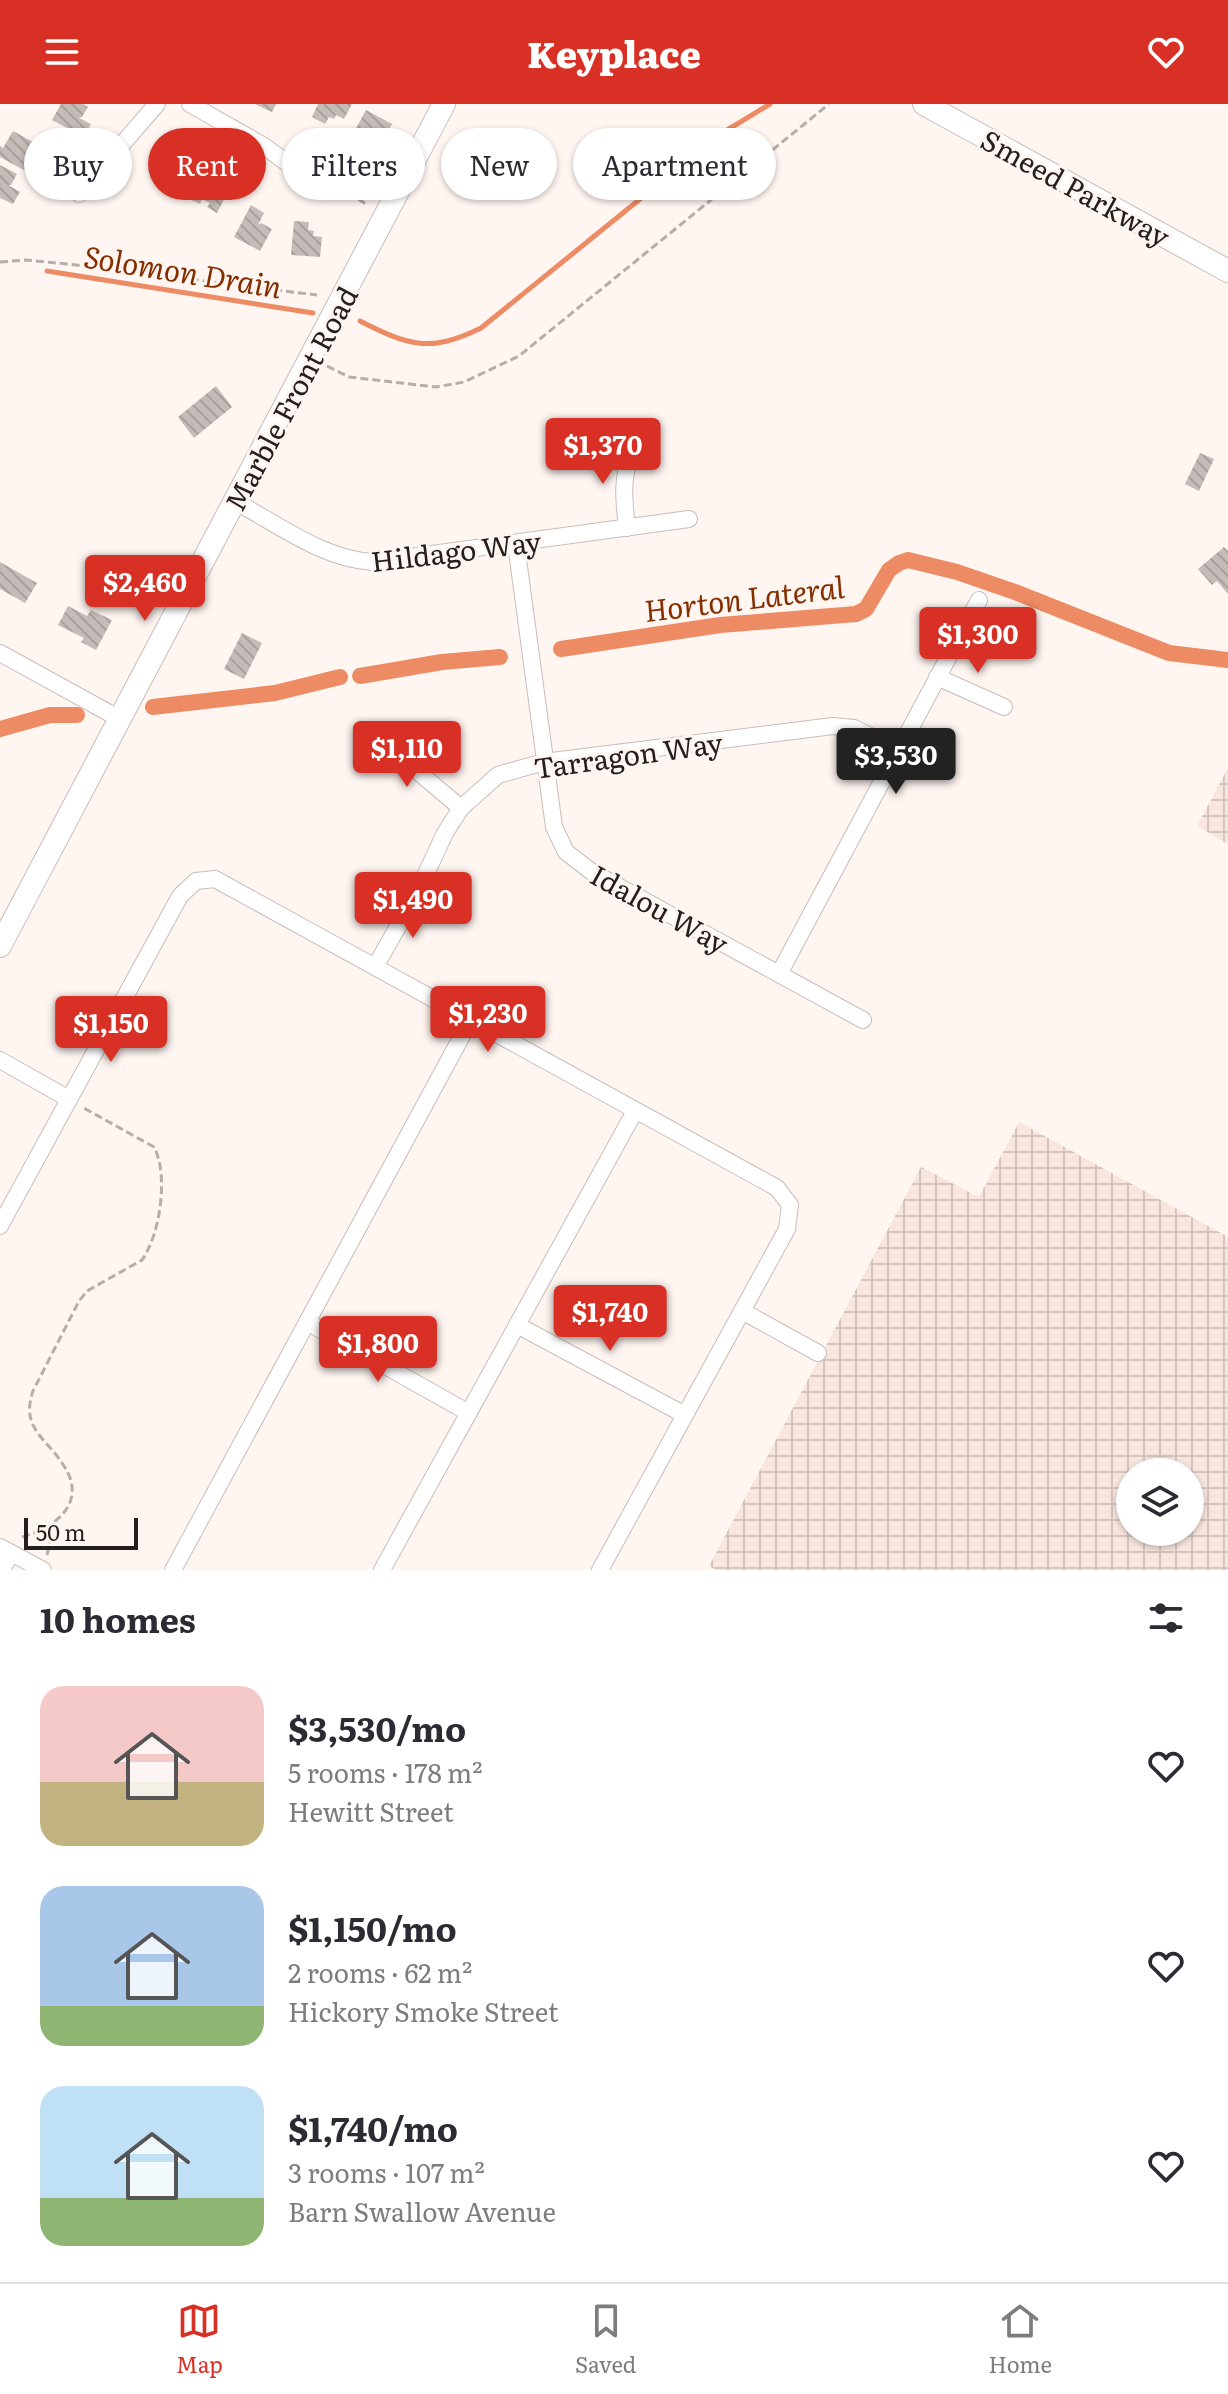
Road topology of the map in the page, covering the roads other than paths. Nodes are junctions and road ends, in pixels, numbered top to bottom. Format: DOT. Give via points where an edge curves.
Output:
graph roads {
  1 [pos="157,104"];
  2 [pos="190,104"];
  3 [pos="444,104"];
  4 [pos="924,104"];
  5 [pos="132,133"];
  6 [pos="282,159"];
  7 [pos="1228,271"];
  8 [pos="632,452"];
  9 [pos="236,502"];
  10 [pos="689,519"];
  11 [pos="627,528"];
  12 [pos="516,544"];
  13 [pos="979,600"];
  14 [pos="0,653"];
  15 [pos="937,677"];
  16 [pos="1004,707"];
  17 [pos="120,719"];
  18 [pos="379,739"];
  19 [pos="898,750"];
  20 [pos="544,762"];
  21 [pos="461,808"];
  22 [pos="0,946"];
  23 [pos="375,967"];
  24 [pos="779,974"];
  25 [pos="863,1020"];
  26 [pos="470,1021"];
  27 [pos="0,1060"];
  28 [pos="74,1102"];
  29 [pos="635,1111"];
  30 [pos="0,1226"];
  31 [pos="742,1311"];
  32 [pos="307,1322"];
  33 [pos="517,1325"];
  34 [pos="818,1353"];
  35 [pos="469,1413"];
  36 [pos="685,1415"];
  37 [pos="11,1547"];
  38 [pos="44,1564"];
  39 [pos="2,1570"];
  40 [pos="173,1570"];
  41 [pos="382,1570"];
  42 [pos="600,1570"];
  1 -- 5 [label="street"];
  2 -- 6 [label="street"];
  3 -- 9 [label="street, Marble Front Road"];
  4 -- 7 [label="street, Smeed Parkway"];
  8 -- 11 [label="street" via="623,485"];
  9 -- 12 [label="street, Hildago Way" via="352,561"];
  9 -- 17 [label="street, Marble Front Road"];
  10 -- 11 [label="street, Hildago Way"];
  11 -- 12 [label="street, Hildago Way"];
  12 -- 20 [label="street, Idalou Way"];
  13 -- 15 [label="street"];
  14 -- 17 [label="street"];
  15 -- 16 [label="street"];
  15 -- 19 [label="street"];
  17 -- 22 [label="street, Marble Front Road"];
  18 -- 21 [label="street"];
  19 -- 20 [label="street, Tarragon Way" via="854,728 833,726"];
  19 -- 24 [label="street"];
  20 -- 21 [label="street, Tarragon Way" via="498,775"];
  20 -- 24 [label="street, Idalou Way" via="554,827 566,852 592,872"];
  21 -- 23 [label="street, Tarragon Way"];
  23 -- 26 [label="street"];
  23 -- 28 [label="street" via="215,879 196,881 180,896"];
  24 -- 25 [label="street, Idalou Way"];
  26 -- 29 [label="street"];
  26 -- 32 [label="street"];
  27 -- 28 [label="street"];
  28 -- 30 [label="street"];
  29 -- 31 [label="street" via="777,1188 790,1205 787,1229"];
  29 -- 33 [label="street"];
  31 -- 34 [label="street"];
  31 -- 36 [label="street"];
  32 -- 35 [label="street"];
  32 -- 40 [label="street"];
  33 -- 35 [label="street"];
  33 -- 36 [label="street"];
  35 -- 41 [label="street"];
  36 -- 42 [label="street"];
  37 -- 38 [label="street"];
  37 -- 39 [label="street"];
}
